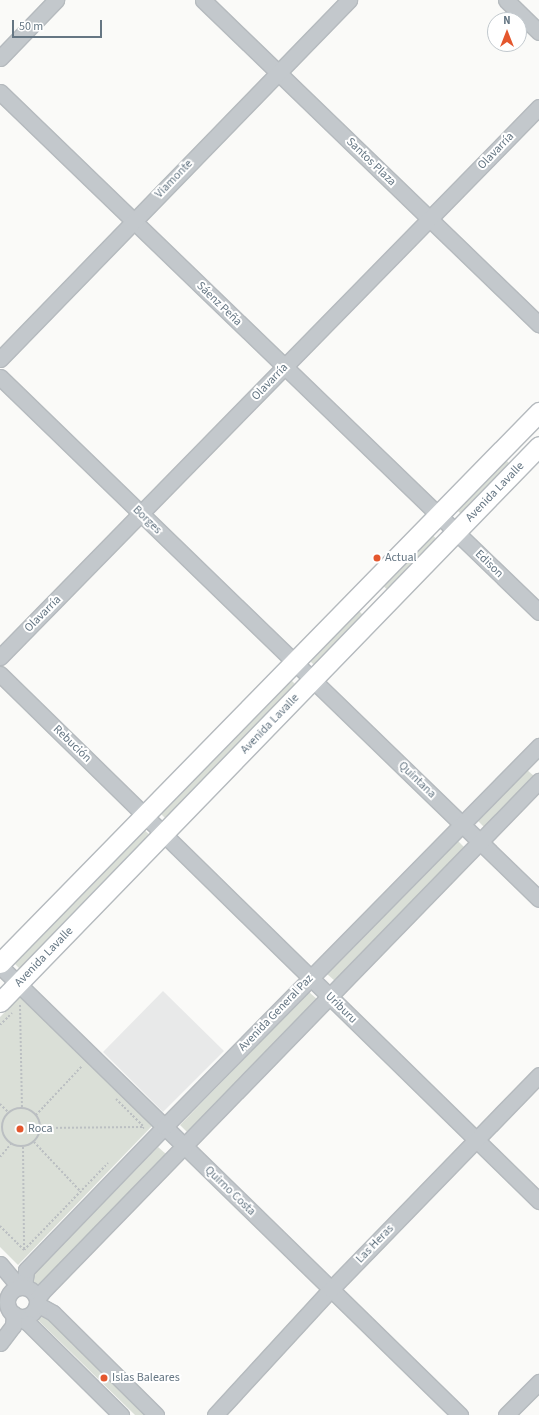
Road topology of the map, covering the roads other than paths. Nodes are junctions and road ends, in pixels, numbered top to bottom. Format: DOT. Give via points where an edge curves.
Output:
graph roads {
  1 [pos="56,0"];
  2 [pos="203,0"];
  3 [pos="349,0"];
  4 [pos="506,0"];
  5 [pos="539,32"];
  6 [pos="0,58"];
  7 [pos="278,72"];
  8 [pos="0,92"];
  9 [pos="539,107"];
  10 [pos="430,219"];
  11 [pos="134,221"];
  12 [pos="539,324"];
  13 [pos="0,359"];
  14 [pos="285,367"];
  15 [pos="0,377"];
  16 [pos="539,412"];
  17 [pos="539,446"];
  18 [pos="141,514"];
  19 [pos="439,515"];
  20 [pos="456,532"];
  21 [pos="539,612"];
  22 [pos="0,657"];
  23 [pos="293,662"];
  24 [pos="0,674"];
  25 [pos="313,679"];
  26 [pos="539,746"];
  27 [pos="539,781"];
  28 [pos="144,814"];
  29 [pos="462,825"];
  30 [pos="163,834"];
  31 [pos="480,841"];
  32 [pos="539,899"];
  33 [pos="0,963"];
  34 [pos="0,966"];
  35 [pos="311,978"];
  36 [pos="18,984"];
  37 [pos="330,996"];
  38 [pos="0,1002"];
  39 [pos="539,1075"];
  40 [pos="164,1127"];
  41 [pos="476,1139"];
  42 [pos="184,1146"];
  43 [pos="539,1201"];
  44 [pos="0,1264"];
  45 [pos="22,1287"];
  46 [pos="331,1289"];
  47 [pos="0,1298"];
  48 [pos="37,1302"];
  49 [pos="14,1314"];
  50 [pos="0,1343"];
  51 [pos="539,1382"];
  52 [pos="121,1415"];
  53 [pos="156,1415"];
  54 [pos="215,1415"];
  55 [pos="460,1415"];
  56 [pos="506,1415"];
  1 -- 6 [label="street"];
  2 -- 7 [label="street, Santos Plaza"];
  3 -- 7 [label="street, Viamonte"];
  4 -- 5 [label="street"];
  7 -- 10 [label="street, Santos Plaza"];
  7 -- 11 [label="street, Viamonte"];
  8 -- 11 [label="street, Sáenz Peña"];
  9 -- 10 [label="street, Olavarría"];
  10 -- 12 [label="street, Santos Plaza"];
  10 -- 14 [label="street, Olavarría"];
  11 -- 13 [label="street, Viamonte"];
  11 -- 14 [label="street, Sáenz Peña"];
  14 -- 18 [label="street, Olavarría"];
  14 -- 19 [label="street, Sáenz Peña"];
  15 -- 18 [label="street, Borges"];
  16 -- 19 [label="main road, Avenida Lavalle"];
  17 -- 20 [label="main road, Avenida Lavalle"];
  18 -- 22 [label="street, Olavarría"];
  18 -- 23 [label="street, Borges"];
  19 -- 20 [label="street, Edison"];
  19 -- 23 [label="main road, Avenida Lavalle"];
  20 -- 21 [label="street, Edison"];
  20 -- 25 [label="main road, Avenida Lavalle"];
  23 -- 25 [label="street, Quintana"];
  23 -- 28 [label="main road, Avenida Lavalle"];
  24 -- 28 [label="street, Rebución"];
  25 -- 29 [label="street, Quintana"];
  25 -- 30 [label="main road, Avenida Lavalle"];
  26 -- 29 [label="street, Avenida General Paz"];
  27 -- 31 [label="street"];
  28 -- 30 [label="street, Uriburu"];
  28 -- 33 [label="main road, Avenida Lavalle"];
  29 -- 31 [label="street, Quintana"];
  29 -- 35 [label="street, Avenida General Paz"];
  30 -- 35 [label="street, Uriburu"];
  30 -- 36 [label="main road, Avenida Lavalle"];
  31 -- 32 [label="street, Quintana"];
  31 -- 37 [label="street"];
  34 -- 36 [label="street, Quirno Costa"];
  35 -- 37 [label="street, Uriburu"];
  35 -- 40 [label="street, Avenida General Paz"];
  36 -- 38 [label="main road, Avenida Lavalle"];
  36 -- 40 [label="street, Quirno Costa"];
  37 -- 41 [label="street, Uriburu"];
  37 -- 42 [label="street"];
  39 -- 41 [label="street, Las Heras"];
  40 -- 42 [label="street, Quirno Costa"];
  40 -- 45 [label="street, Avenida General Paz" via="26,1270"];
  41 -- 43 [label="street, Uriburu"];
  41 -- 46 [label="street, Las Heras"];
  42 -- 46 [label="street, Quirno Costa"];
  42 -- 48 [label="street" via="42,1292"];
  44 -- 45 [label="street"];
  45 -- 48 [label="street" via="32,1291"];
  45 -- 49 [label="street" via="10,1292 6,1301"];
  46 -- 54 [label="street, Las Heras"];
  46 -- 55 [label="street, Quirno Costa"];
  47 -- 49 [label="street"];
  48 -- 49 [label="street" via="30,1314"];
  48 -- 53 [label="street" via="53,1313"];
  49 -- 50 [label="street" via="13,1326"];
  49 -- 52 [label="street" via="28,1323"];
  51 -- 56 [label="street"];
}
